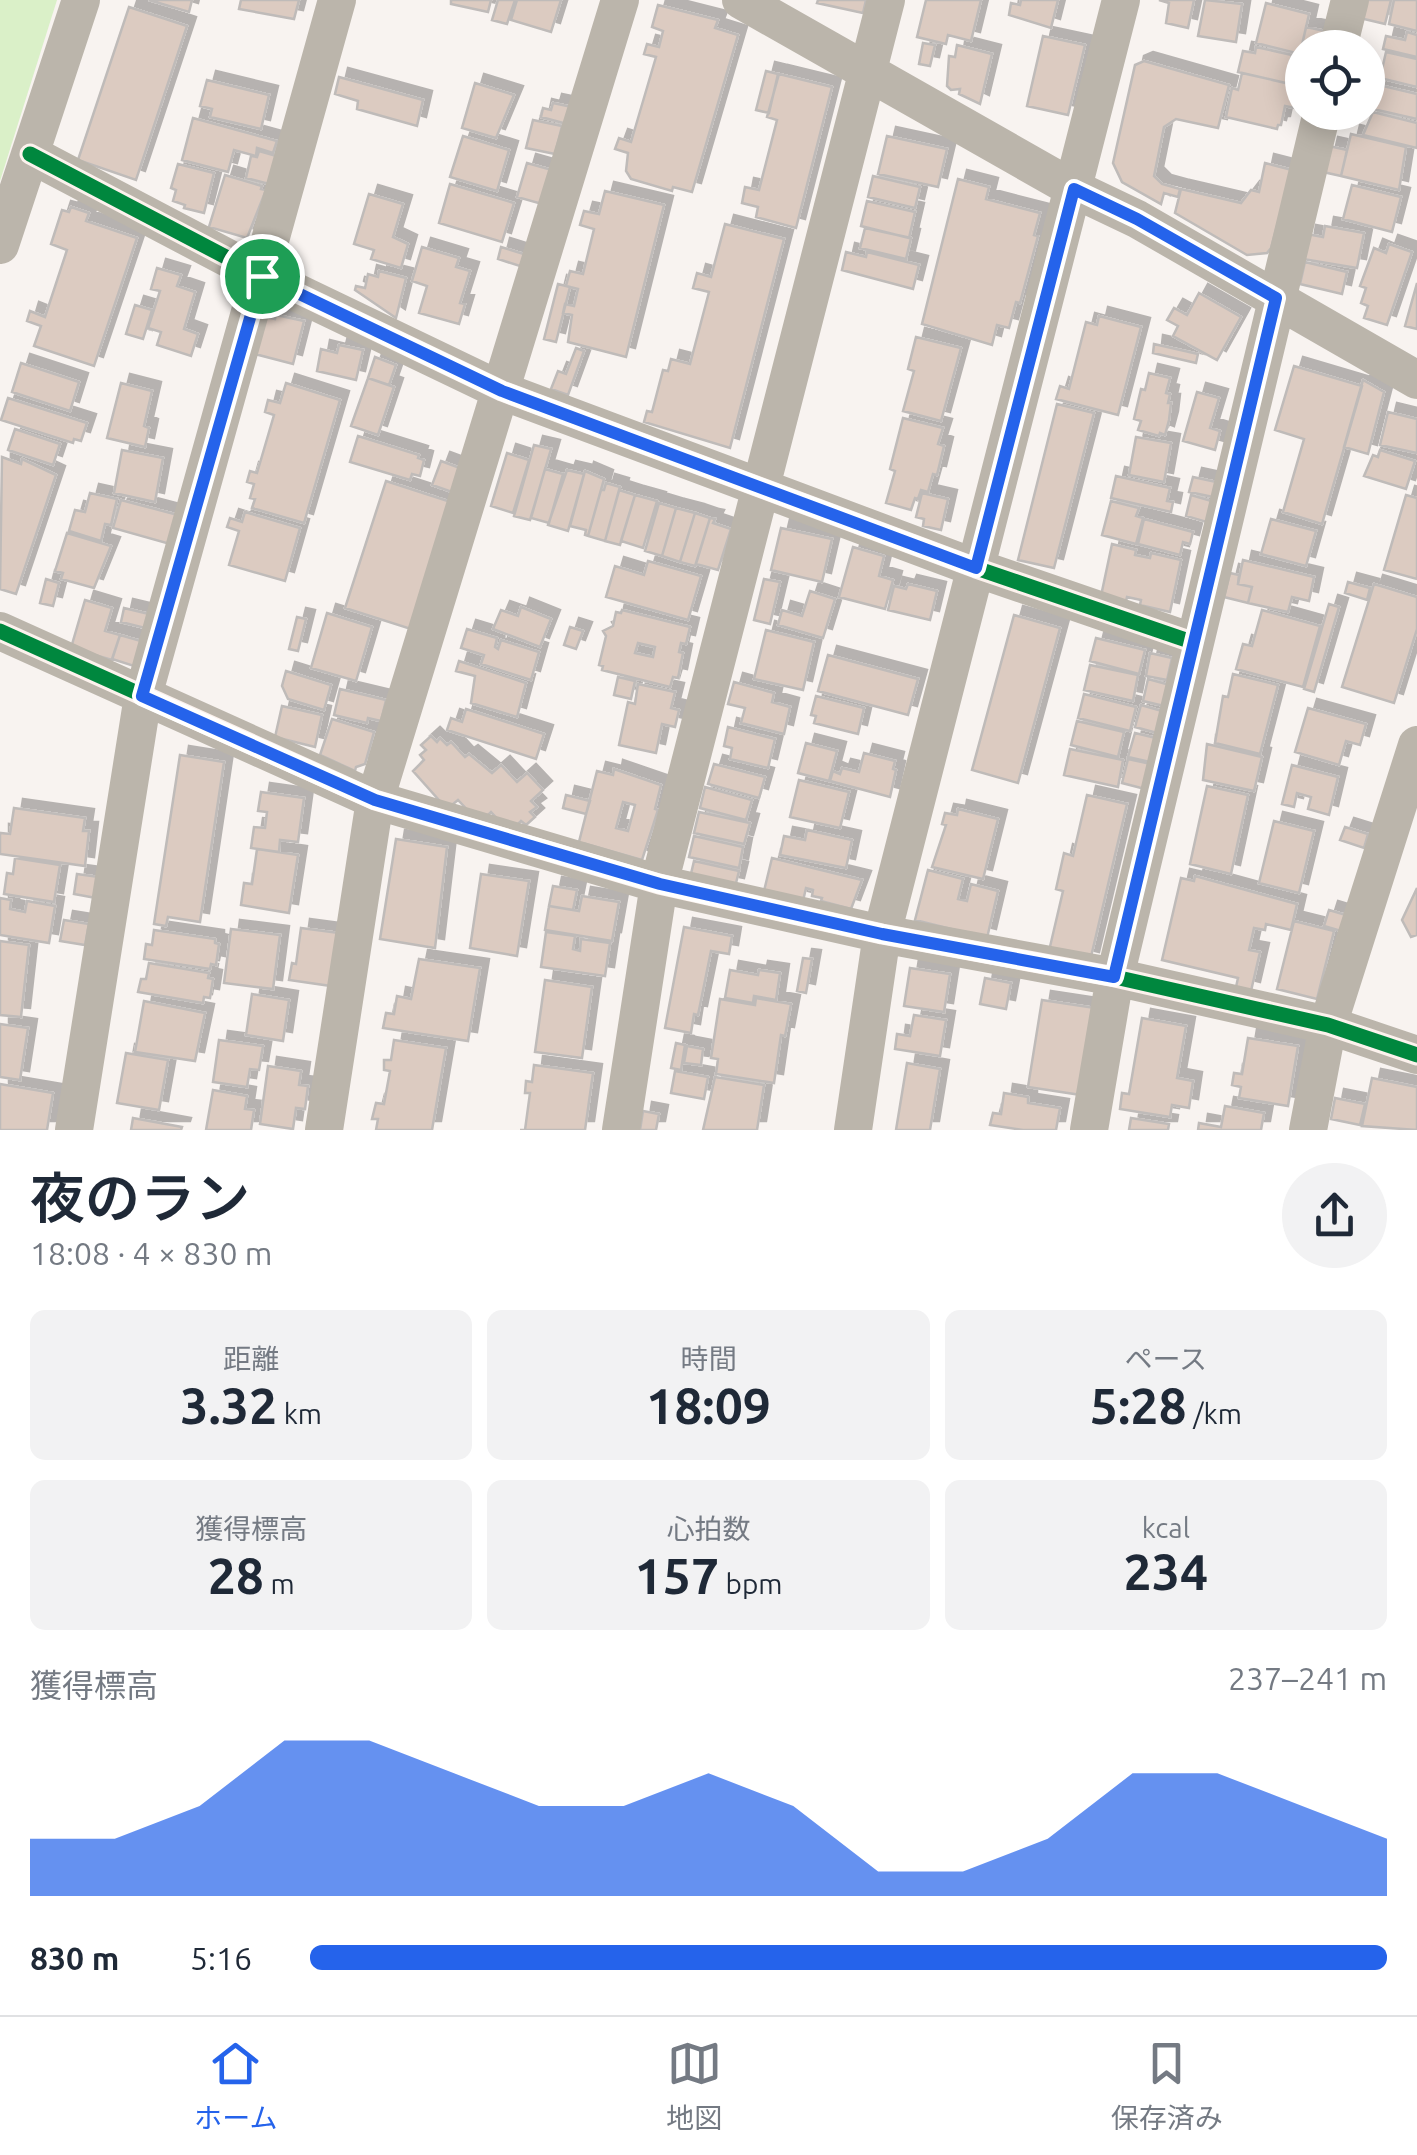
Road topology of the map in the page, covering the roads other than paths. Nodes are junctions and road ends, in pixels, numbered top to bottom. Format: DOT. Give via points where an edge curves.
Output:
graph roads {
  1 [pos="81,0"];
  2 [pos="337,0"];
  3 [pos="620,0"];
  4 [pos="741,0"];
  5 [pos="886,0"];
  6 [pos="1121,0"];
  7 [pos="1350,0"];
  8 [pos="1342,30"];
  9 [pos="868,71"];
  10 [pos="1318,130"];
  11 [pos="30,154"];
  12 [pos="1074,189"];
  13 [pos="0,245"];
  14 [pos="262,276"];
  15 [pos="1276,298"];
  16 [pos="1417,380"];
  17 [pos="502,391"];
  18 [pos="759,488"];
  19 [pos="976,568"];
  20 [pos="0,631"];
  21 [pos="1192,642"];
  22 [pos="142,696"];
  23 [pos="1417,745"];
  24 [pos="375,800"];
  25 [pos="660,884"];
  26 [pos="882,934"];
  27 [pos="1114,977"];
  28 [pos="1328,1026"];
  29 [pos="1417,1055"];
  30 [pos="74,1130"];
  31 [pos="324,1130"];
  32 [pos="621,1130"];
  33 [pos="852,1130"];
  34 [pos="1089,1130"];
  35 [pos="1308,1130"];
  1 -- 11 [label="street"];
  2 -- 14 [label="street"];
  3 -- 17 [label="street"];
  4 -- 9 [label="street"];
  5 -- 9 [label="street"];
  6 -- 12 [label="street"];
  7 -- 8 [label="street"];
  9 -- 12 [label="street"];
  9 -- 18 [label="street"];
  10 -- 15 [label="street"];
  11 -- 13 [label="street"];
  11 -- 14 [label="street"];
  12 -- 15 [label="street"];
  12 -- 19 [label="street"];
  14 -- 17 [label="street"];
  14 -- 22 [label="street"];
  15 -- 16 [label="street"];
  15 -- 21 [label="street"];
  17 -- 18 [label="street"];
  17 -- 24 [label="street"];
  18 -- 19 [label="street"];
  18 -- 25 [label="street"];
  19 -- 21 [label="street"];
  19 -- 26 [label="street"];
  20 -- 22 [label="street"];
  21 -- 27 [label="street"];
  22 -- 24 [label="street"];
  22 -- 30 [label="street"];
  23 -- 28 [label="street"];
  24 -- 25 [label="street"];
  24 -- 31 [label="street"];
  25 -- 26 [label="street"];
  25 -- 32 [label="street"];
  26 -- 27 [label="street"];
  26 -- 33 [label="street"];
  27 -- 28 [label="street"];
  27 -- 34 [label="street"];
  28 -- 29 [label="street"];
  28 -- 35 [label="street"];
}
